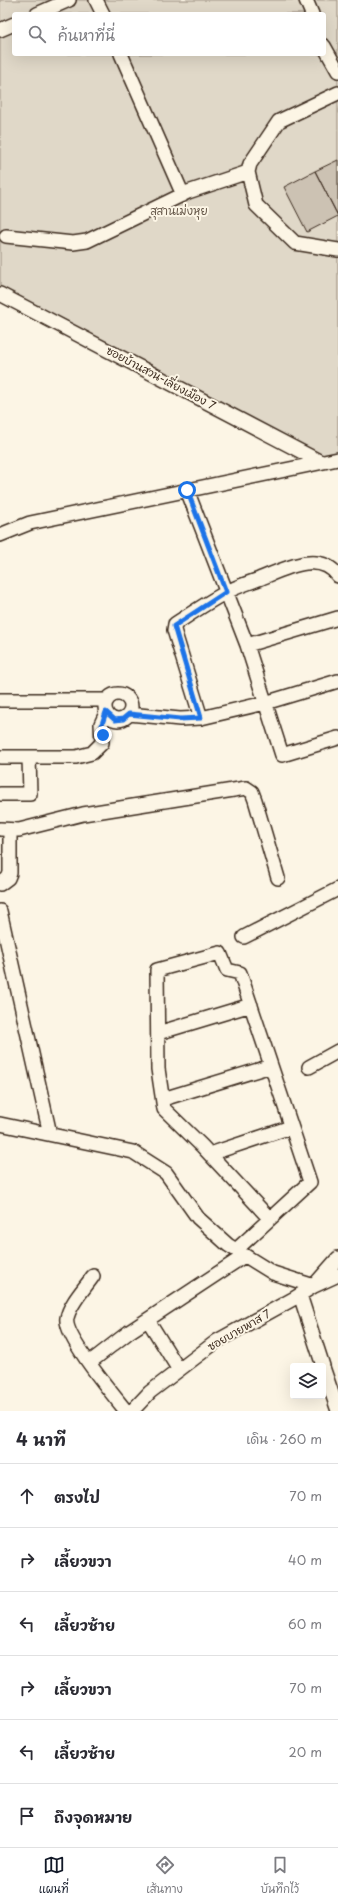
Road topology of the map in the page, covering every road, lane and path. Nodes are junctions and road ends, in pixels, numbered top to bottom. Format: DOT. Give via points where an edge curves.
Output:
graph roads {
  1 [pos="69,0"];
  2 [pos="96,0"];
  3 [pos="306,0"];
  4 [pos="42,12"];
  5 [pos="102,12"];
  6 [pos="311,12"];
  7 [pos="12,25"];
  8 [pos="0,30"];
  9 [pos="326,50"];
  10 [pos="122,56"];
  11 [pos="338,71"];
  12 [pos="338,93"];
  13 [pos="248,172"];
  14 [pos="183,194"];
  15 [pos="6,236"];
  16 [pos="338,250"];
  17 [pos="0,294"];
  18 [pos="338,459"];
  19 [pos="321,462"];
  20 [pos="187,490"];
  21 [pos="0,535"];
  22 [pos="338,576"];
  23 [pos="226,592"];
  24 [pos="338,618"];
  25 [pos="247,645"];
  26 [pos="338,681"];
  27 [pos="0,700"];
  28 [pos="265,703"];
  29 [pos="107,706"];
  30 [pos="129,714"];
  31 [pos="201,718"];
  32 [pos="338,738"];
  33 [pos="0,757"];
  34 [pos="29,758"];
  35 [pos="0,794"];
  36 [pos="5,830"];
  37 [pos="278,878"];
  38 [pos="0,884"];
  39 [pos="338,889"];
  40 [pos="0,911"];
  41 [pos="244,937"];
  42 [pos="251,1005"];
  43 [pos="158,1033"];
  44 [pos="338,1051"];
  45 [pos="271,1066"];
  46 [pos="309,1067"];
  47 [pos="163,1099"];
  48 [pos="0,1124"];
  49 [pos="291,1127"];
  50 [pos="50,1134"];
  51 [pos="210,1154"];
  52 [pos="270,1219"];
  53 [pos="240,1253"];
  54 [pos="338,1258"];
  55 [pos="338,1275"];
  56 [pos="93,1276"];
  57 [pos="314,1286"];
  58 [pos="300,1295"];
  59 [pos="148,1320"];
  60 [pos="89,1363"];
  61 [pos="322,1363"];
  62 [pos="179,1370"];
  63 [pos="326,1376"];
  64 [pos="126,1411"];
  65 [pos="132,1411"];
  66 [pos="338,1411"];
  1 -- 4 [label="street"];
  2 -- 5 [label="street"];
  3 -- 6 [label="street"];
  7 -- 8 [label="street"];
  9 -- 11 [label="street"];
  10 -- 14 [label="street"];
  12 -- 13 [label="street" via="279,121 250,164"];
  13 -- 14 [label="street"];
  13 -- 16 [label="street" via="256,205 295,242"];
  14 -- 15 [label="street" via="82,242"];
  17 -- 19 [label="street, ซอยบ้านสวน-เลี่ยงเมือง 7"];
  18 -- 19 [label="street"];
  19 -- 20 [label="street"];
  20 -- 21 [label="street" via="30,523"];
  20 -- 23 [label="street"];
  22 -- 23 [label="street" via="334,569 328,566 300,564"];
  23 -- 25 [label="street"];
  23 -- 31 [label="street" via="174,626"];
  24 -- 25 [label="street"];
  25 -- 28 [label="street"];
  26 -- 28 [label="street"];
  27 -- 29 [label="street"];
  28 -- 31 [label="street"];
  28 -- 32 [label="street" via="282,755"];
  29 -- 30 [label="street" via="115,720 123,719"];
  29 -- 30 [label="street" via="115,695 124,695 130,701"];
  29 -- 34 [label="street" via="102,724 102,743 92,753 76,757"];
  30 -- 31 [label="street" via="180,719"];
  33 -- 34 [label="street"];
  34 -- 35 [label="street" via="30,794"];
  36 -- 37 [label="street" via="30,828 82,814 246,788 252,792 255,800"];
  36 -- 38 [label="street" via="10,873"];
  39 -- 41 [label="street"];
  40 -- 50 [label="street"];
  42 -- 43 [label="street"];
  42 -- 43 [label="street" via="240,972 227,970 220,953 157,970"];
  42 -- 45 [label="street"];
  43 -- 47 [label="street" via="158,1069"];
  44 -- 46 [label="street"];
  45 -- 47 [label="street"];
  45 -- 49 [label="street"];
  47 -- 51 [label="street" via="164,1109"];
  48 -- 50 [label="street"];
  49 -- 51 [label="street"];
  49 -- 52 [label="street" via="310,1182"];
  50 -- 53 [label="street" via="133,1152 166,1173 198,1218"];
  51 -- 52 [label="street"];
  52 -- 53 [label="street"];
  53 -- 57 [label="street" via="273,1273"];
  53 -- 59 [label="street"];
  54 -- 57 [label="street"];
  55 -- 57 [label="street"];
  56 -- 60 [label="street" via="66,1319 67,1326"];
  57 -- 58 [label="street, ซอยบายพาส 7"];
  58 -- 61 [label="street"];
  58 -- 62 [label="street, ซอยบายพาส 7" via="217,1341"];
  59 -- 60 [label="street"];
  59 -- 62 [label="street"];
  60 -- 64 [label="street"];
  62 -- 65 [label="street, ซอยบายพาส 7" via="150,1392"];
  63 -- 66 [label="street"];
}
